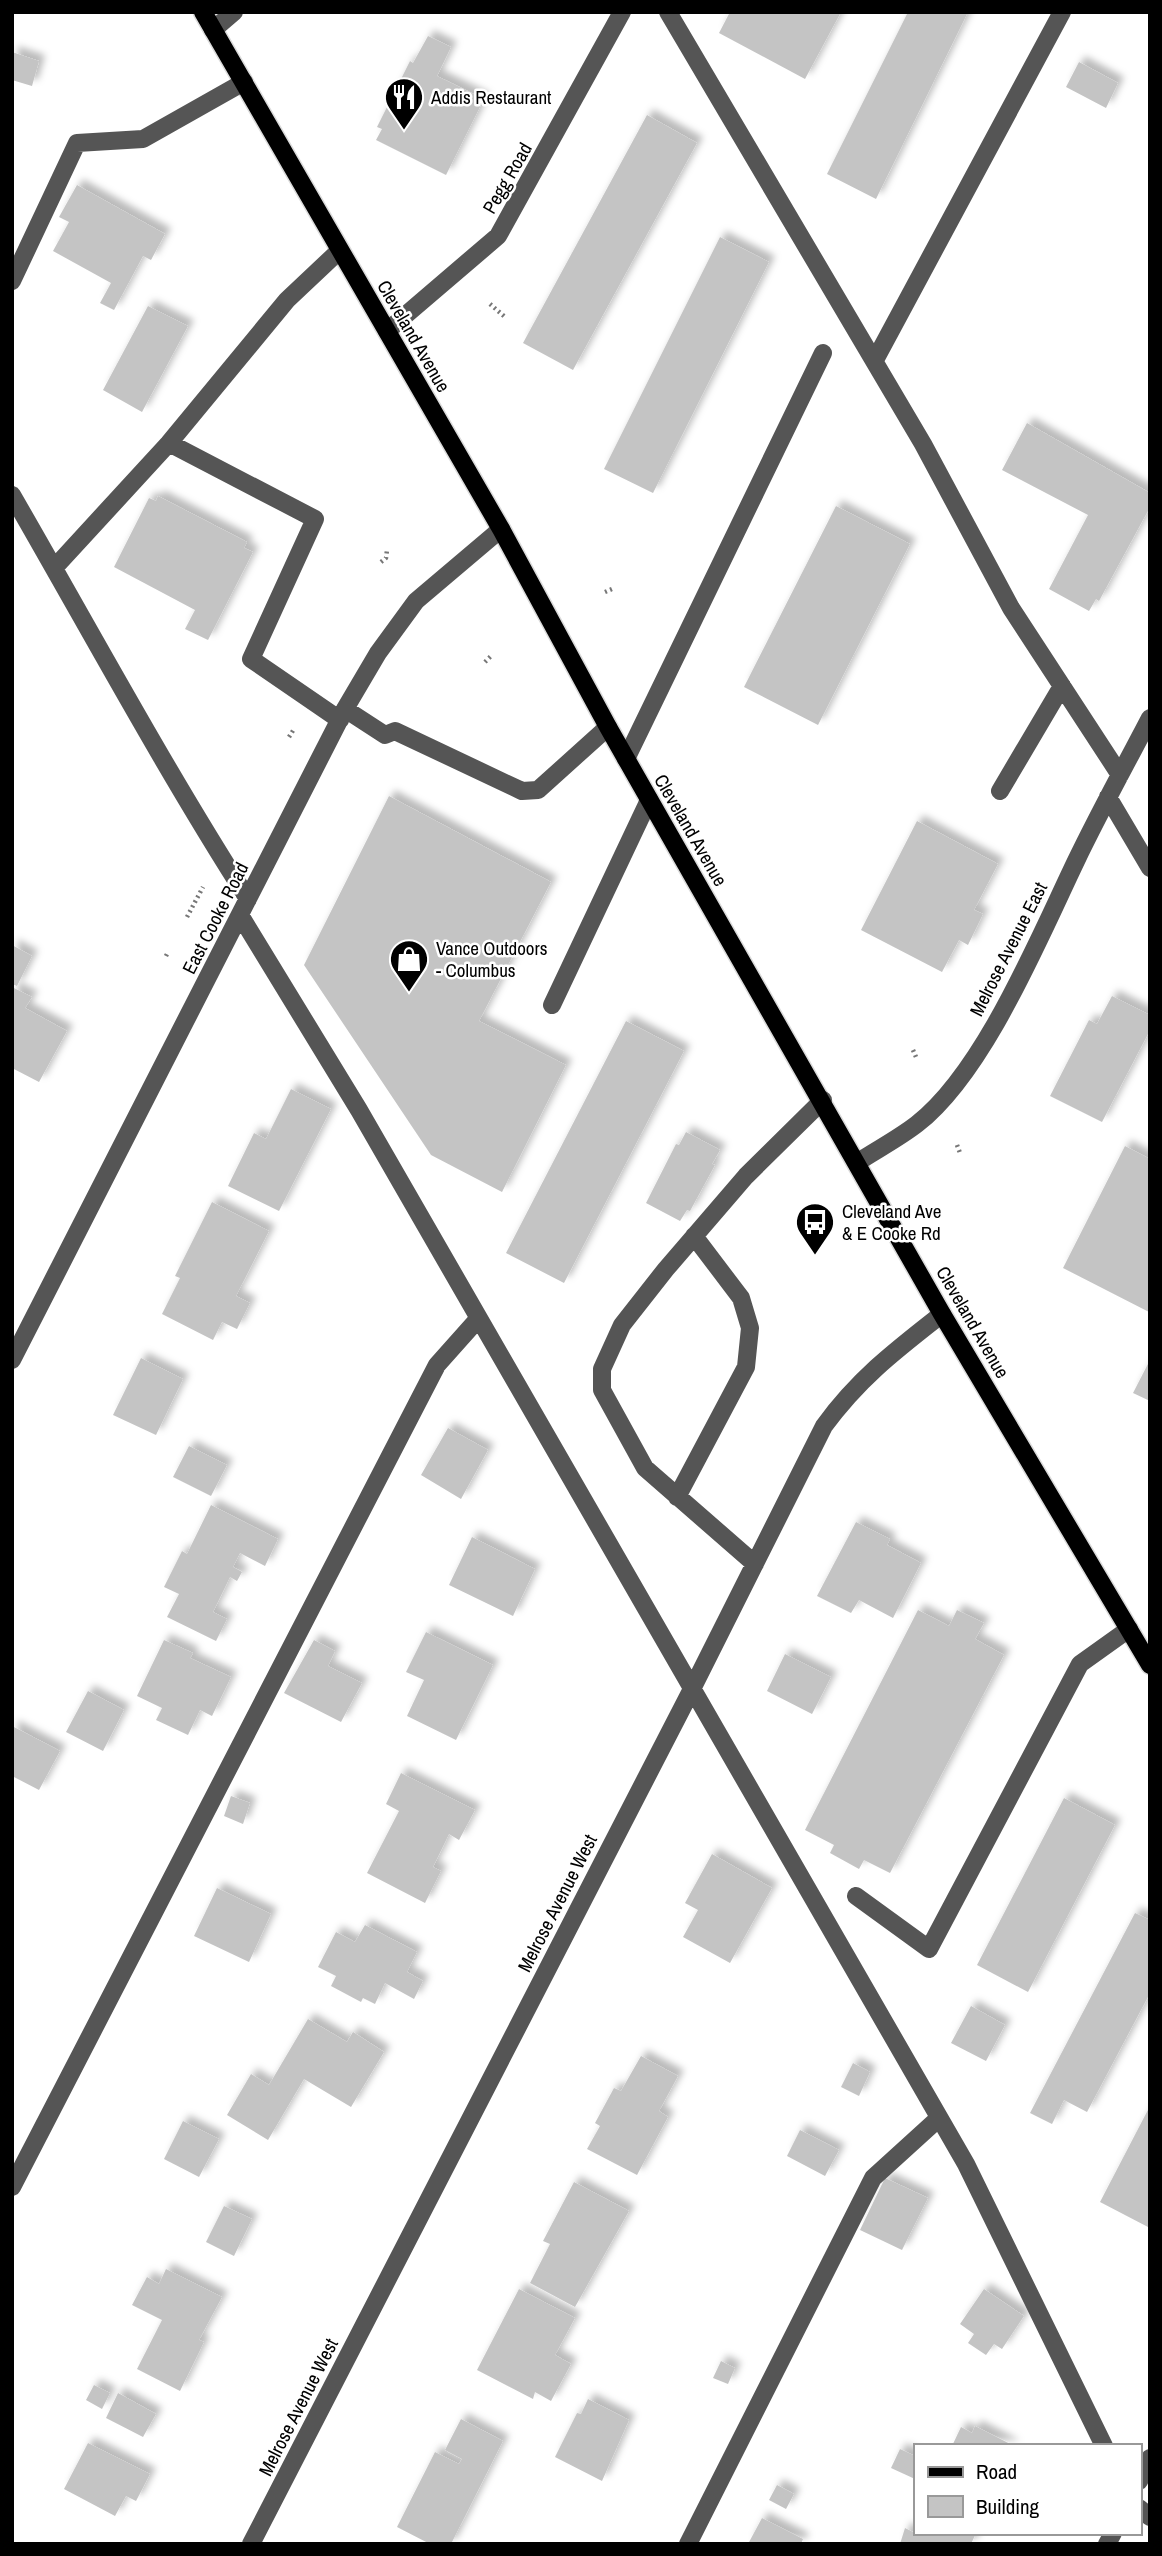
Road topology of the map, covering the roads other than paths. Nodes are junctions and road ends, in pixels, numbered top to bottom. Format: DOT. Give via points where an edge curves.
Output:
graph roads {
  1 [pos="204,12"];
  2 [pos="234,12"];
  3 [pos="622,12"];
  4 [pos="668,12"];
  5 [pos="1062,12"];
  6 [pos="213,30"];
  7 [pos="244,82"];
  8 [pos="339,251"];
  9 [pos="12,281"];
  10 [pos="387,331"];
  11 [pos="823,353"];
  12 [pos="875,360"];
  13 [pos="169,443"];
  14 [pos="16,502"];
  15 [pos="12,526"];
  16 [pos="501,529"];
  17 [pos="56,566"];
  18 [pos="1062,686"];
  19 [pos="342,715"];
  20 [pos="1150,718"];
  21 [pos="608,726"];
  22 [pos="626,759"];
  23 [pos="1120,775"];
  24 [pos="1000,791"];
  25 [pos="1108,797"];
  26 [pos="649,800"];
  27 [pos="1150,868"];
  28 [pos="244,907"];
  29 [pos="552,1005"];
  30 [pos="823,1100"];
  31 [pos="858,1162"];
  32 [pos="694,1236"];
  33 [pos="942,1314"];
  34 [pos="478,1319"];
  35 [pos="12,1360"];
  36 [pos="677,1497"];
  37 [pos="755,1564"];
  38 [pos="1129,1629"];
  39 [pos="1150,1665"];
  40 [pos="692,1689"];
  41 [pos="856,1896"];
  42 [pos="939,2118"];
  43 [pos="12,2187"];
  44 [pos="1103,2444"];
  45 [pos="1150,2458"];
  46 [pos="1141,2477"];
  47 [pos="251,2544"];
  48 [pos="688,2544"];
  1 -- 6 [label="main road, Cleveland Avenue"];
  2 -- 6 [label="street"];
  3 -- 10 [label="street, Pegg Road" via="498,236"];
  4 -- 12 [label="street"];
  5 -- 12 [label="street"];
  6 -- 7 [label="main road, Cleveland Avenue"];
  7 -- 8 [label="main road, Cleveland Avenue"];
  7 -- 9 [label="street" via="143,139 77,143"];
  8 -- 10 [label="main road, Cleveland Avenue"];
  8 -- 13 [label="street" via="287,300"];
  10 -- 16 [label="main road, Cleveland Avenue"];
  11 -- 22 [label="street"];
  12 -- 18 [label="street" via="1011,608"];
  13 -- 17 [label="street"];
  13 -- 19 [label="street" via="315,519 251,659"];
  14 -- 15 [label="street"];
  14 -- 17 [label="street"];
  16 -- 19 [label="street, East Cooke Road" via="416,601"];
  16 -- 21 [label="main road, Cleveland Avenue"];
  17 -- 28 [label="street"];
  18 -- 23 [label="street"];
  18 -- 24 [label="street"];
  19 -- 21 [label="street" via="385,735 395,731 522,791 538,790"];
  19 -- 28 [label="street, East Cooke Road"];
  20 -- 23 [label="street, Melrose Avenue East"];
  21 -- 22 [label="main road, Cleveland Avenue"];
  22 -- 26 [label="main road, Cleveland Avenue"];
  23 -- 25 [label="street, Melrose Avenue East"];
  25 -- 27 [label="street"];
  25 -- 31 [label="street, Melrose Avenue East" via="985,1040 918,1124"];
  26 -- 29 [label="street"];
  26 -- 30 [label="main road, Cleveland Avenue"];
  28 -- 34 [label="street"];
  28 -- 35 [label="street, East Cooke Road"];
  30 -- 31 [label="main road, Cleveland Avenue"];
  30 -- 32 [label="street" via="746,1176"];
  31 -- 33 [label="main road, Cleveland Avenue"];
  32 -- 36 [label="street" via="741,1298 750,1328 746,1367"];
  32 -- 36 [label="street" via="622,1325 602,1369 602,1390 645,1468"];
  33 -- 37 [label="street, Melrose Avenue West" via="849,1392 824,1426"];
  33 -- 38 [label="main road, Cleveland Avenue"];
  34 -- 40 [label="street"];
  34 -- 43 [label="street" via="437,1365"];
  36 -- 37 [label="street"];
  37 -- 40 [label="street, Melrose Avenue West"];
  38 -- 39 [label="main road, Cleveland Avenue"];
  38 -- 41 [label="street" via="1080,1664 929,1949"];
  40 -- 42 [label="street"];
  40 -- 47 [label="street, Melrose Avenue West"];
  42 -- 44 [label="street"];
  42 -- 48 [label="street" via="873,2178"];
  45 -- 46 [label="street"];
}
